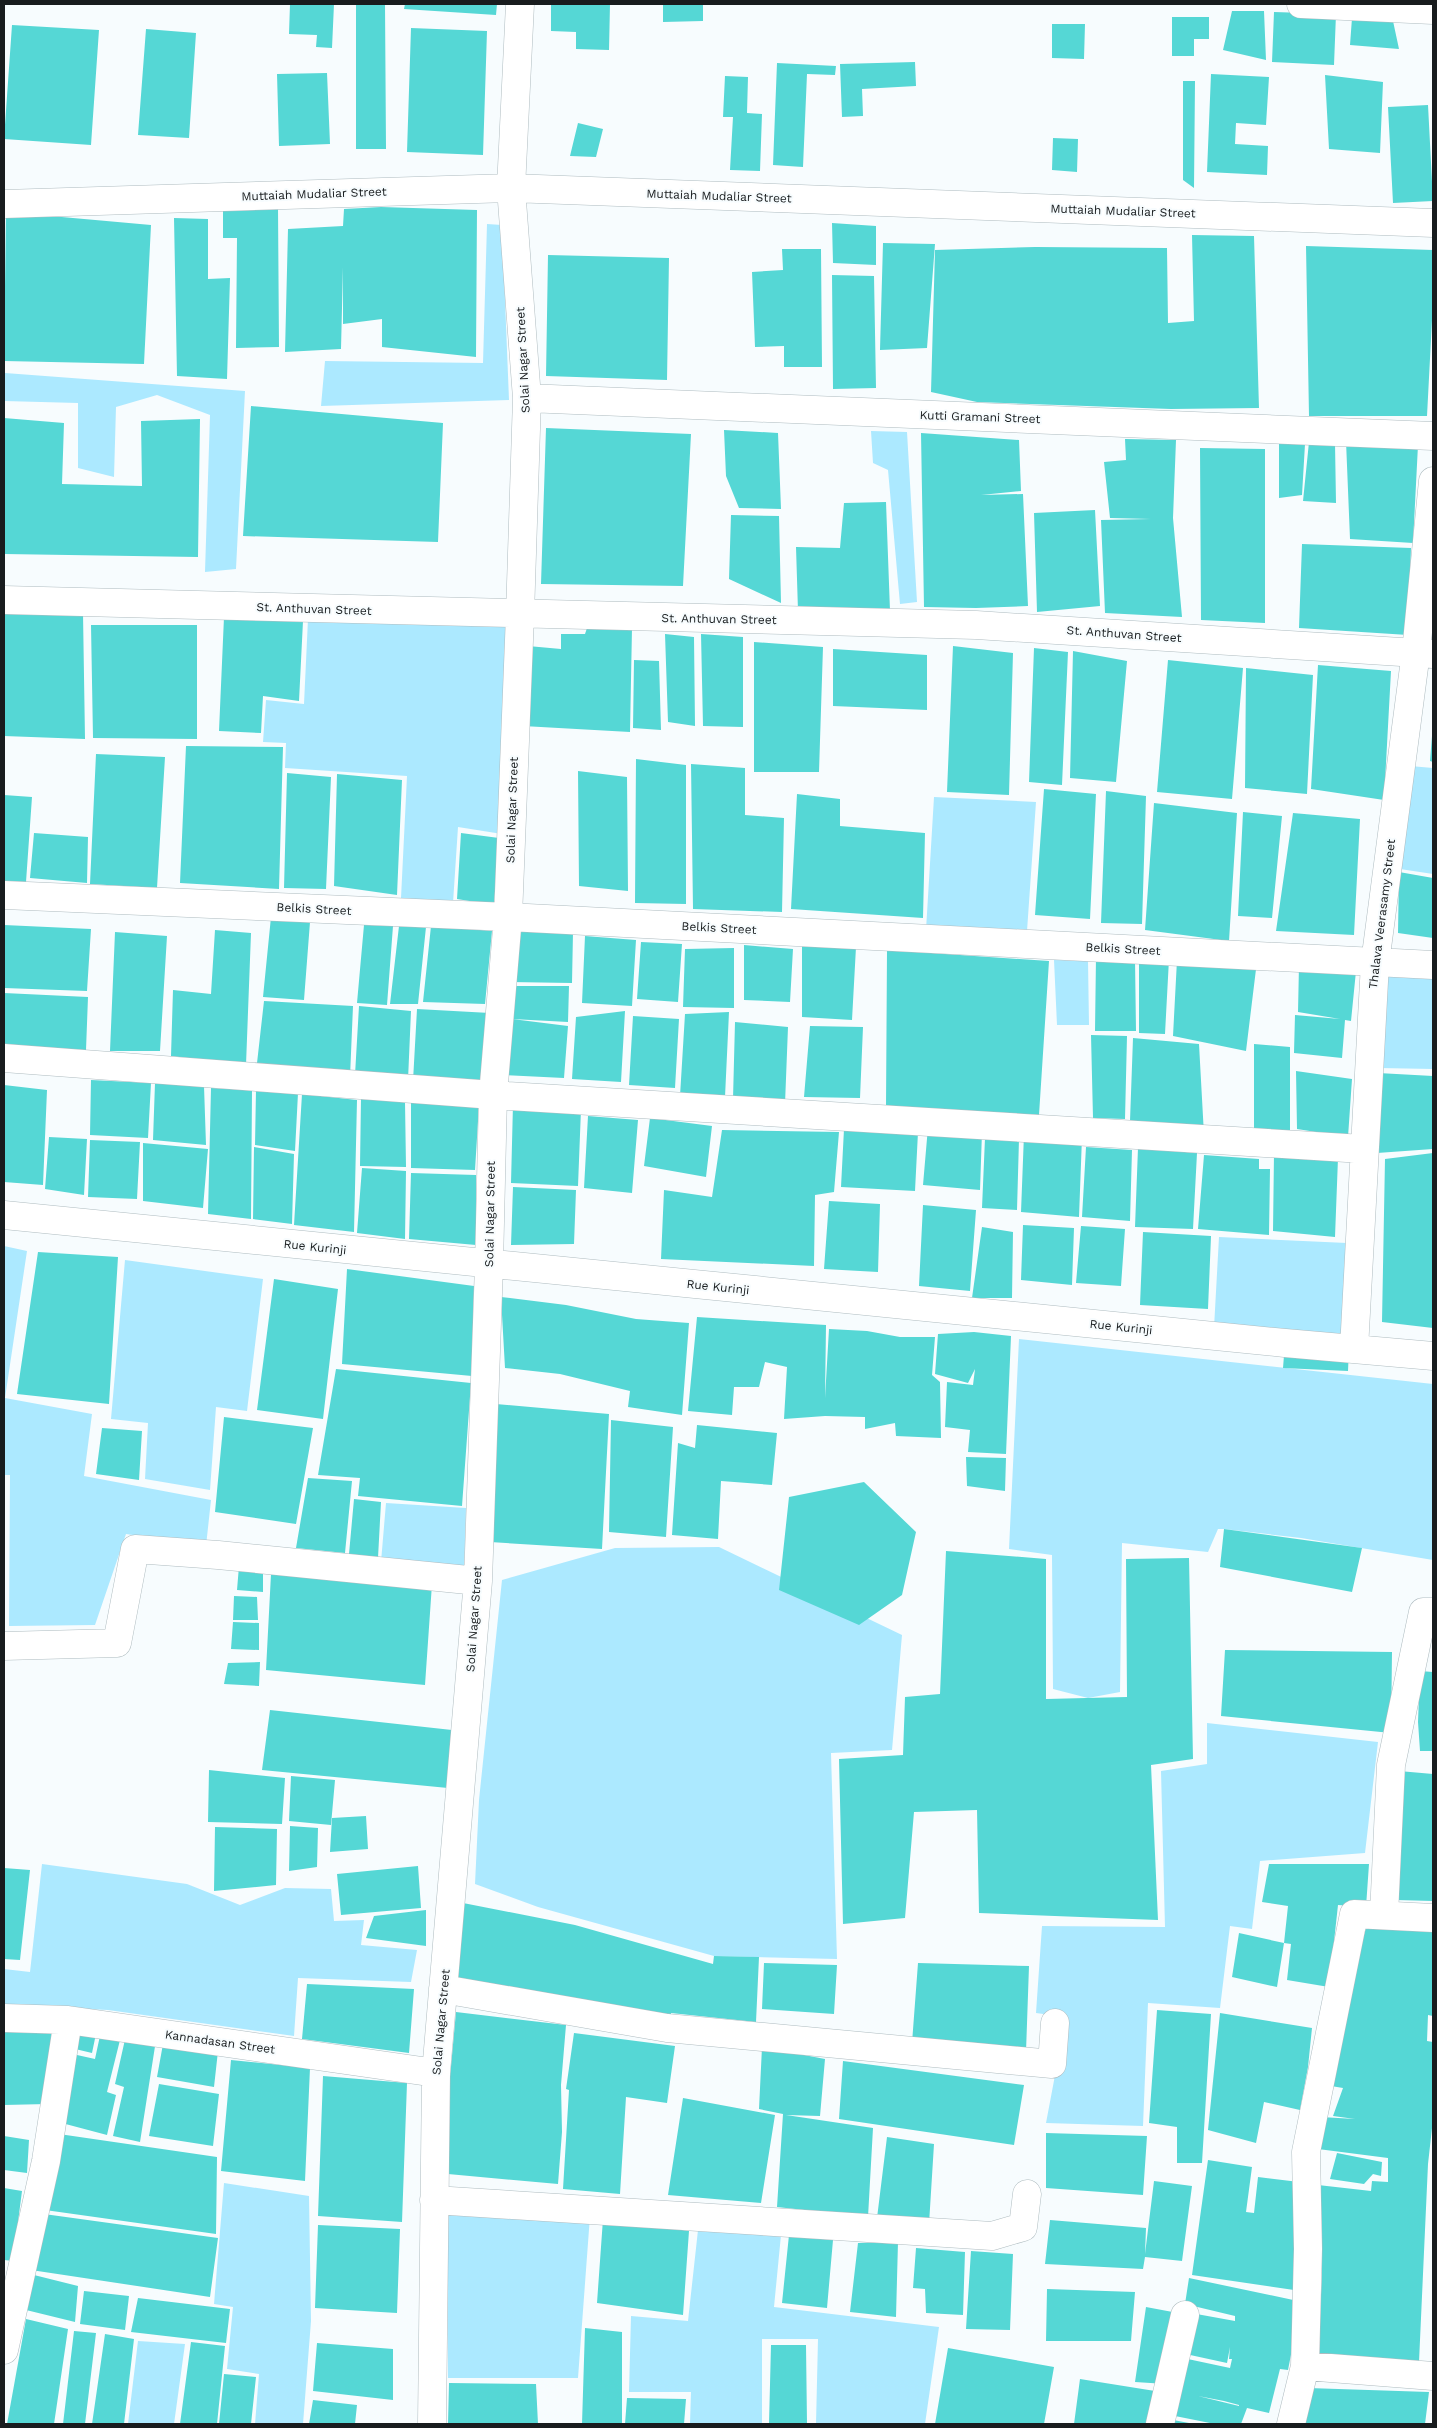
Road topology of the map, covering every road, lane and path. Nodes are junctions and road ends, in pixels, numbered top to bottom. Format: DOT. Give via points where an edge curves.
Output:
graph roads {
  1 [pos="520,4"];
  2 [pos="1301,4"];
  3 [pos="1433,10"];
  4 [pos="511,188"];
  5 [pos="4,204"];
  6 [pos="1433,223"];
  7 [pos="527,398"];
  8 [pos="1433,436"];
  9 [pos="1433,481"];
  10 [pos="4,600"];
  11 [pos="520,615"];
  12 [pos="1424,653"];
  13 [pos="4,895"];
  14 [pos="508,917"];
  15 [pos="1374,963"];
  16 [pos="1433,965"];
  17 [pos="4,1058"];
  18 [pos="493,1095"];
  19 [pos="1363,1149"];
  20 [pos="4,1215"];
  21 [pos="489,1265"];
  22 [pos="1354,1349"];
  23 [pos="1433,1356"];
  24 [pos="478,1581"];
  25 [pos="1433,1612"];
  26 [pos="4,1646"];
  27 [pos="1384,1915"];
  28 [pos="1433,1918"];
  29 [pos="443,1989"];
  30 [pos="4,2018"];
  31 [pos="68,2020"];
  32 [pos="1055,2023"];
  33 [pos="436,2074"];
  34 [pos="1027,2194"];
  35 [pos="434,2200"];
  36 [pos="1185,2315"];
  37 [pos="4,2350"];
  38 [pos="1305,2366"];
  39 [pos="1433,2376"];
  40 [pos="432,2424"];
  41 [pos="1160,2424"];
  42 [pos="1291,2424"];
  1 -- 4 [label="street, Solai Nagar Street"];
  2 -- 3 [label="street"];
  4 -- 5 [label="street, Muttaiah Mudaliar Street"];
  4 -- 6 [label="street, Muttaiah Mudaliar Street"];
  4 -- 7 [label="street, Solai Nagar Street"];
  7 -- 8 [label="street, Kutti Gramani Street"];
  7 -- 11 [label="street, Solai Nagar Street"];
  9 -- 12 [label="street, Thalava Veerasamy Street"];
  10 -- 11 [label="street, St. Anthuvan Street"];
  11 -- 12 [label="street, St. Anthuvan Street" via="976,625"];
  11 -- 14 [label="street, Solai Nagar Street"];
  12 -- 15 [label="street, Thalava Veerasamy Street"];
  13 -- 14 [label="street, Belkis Street"];
  14 -- 15 [label="street, Belkis Street"];
  14 -- 18 [label="street, Solai Nagar Street"];
  15 -- 16 [label="street, Belkis Street"];
  15 -- 19 [label="street, Thalava Veerasamy Street"];
  17 -- 18 [label="street"];
  18 -- 19 [label="street"];
  18 -- 21 [label="street, Solai Nagar Street"];
  19 -- 22 [label="street, Thalava Veerasamy Street"];
  20 -- 21 [label="street, Rue Kurinji"];
  21 -- 22 [label="street, Rue Kurinji"];
  21 -- 24 [label="street, Solai Nagar Street"];
  22 -- 23 [label="street, Rue Kurinji"];
  24 -- 26 [label="street" via="135,1549 117,1643"];
  24 -- 29 [label="street, Solai Nagar Street"];
  25 -- 27 [label="street" via="1424,1612 1391,1765"];
  27 -- 28 [label="street"];
  27 -- 38 [label="street" via="1354,1914 1306,2152"];
  29 -- 32 [label="street" via="668,2028 1052,2064"];
  29 -- 33 [label="street, Solai Nagar Street"];
  30 -- 31 [label="street, Kannadasan Street"];
  31 -- 33 [label="street, Kannadasan Street"];
  31 -- 37 [label="street" via="46,2161"];
  33 -- 35 [label="street, Solai Nagar Street"];
  34 -- 35 [label="street" via="1023,2227 992,2236"];
  35 -- 40 [label="street, Solai Nagar Street"];
  36 -- 41 [label="street"];
  38 -- 39 [label="street"];
  38 -- 42 [label="street"];
}
